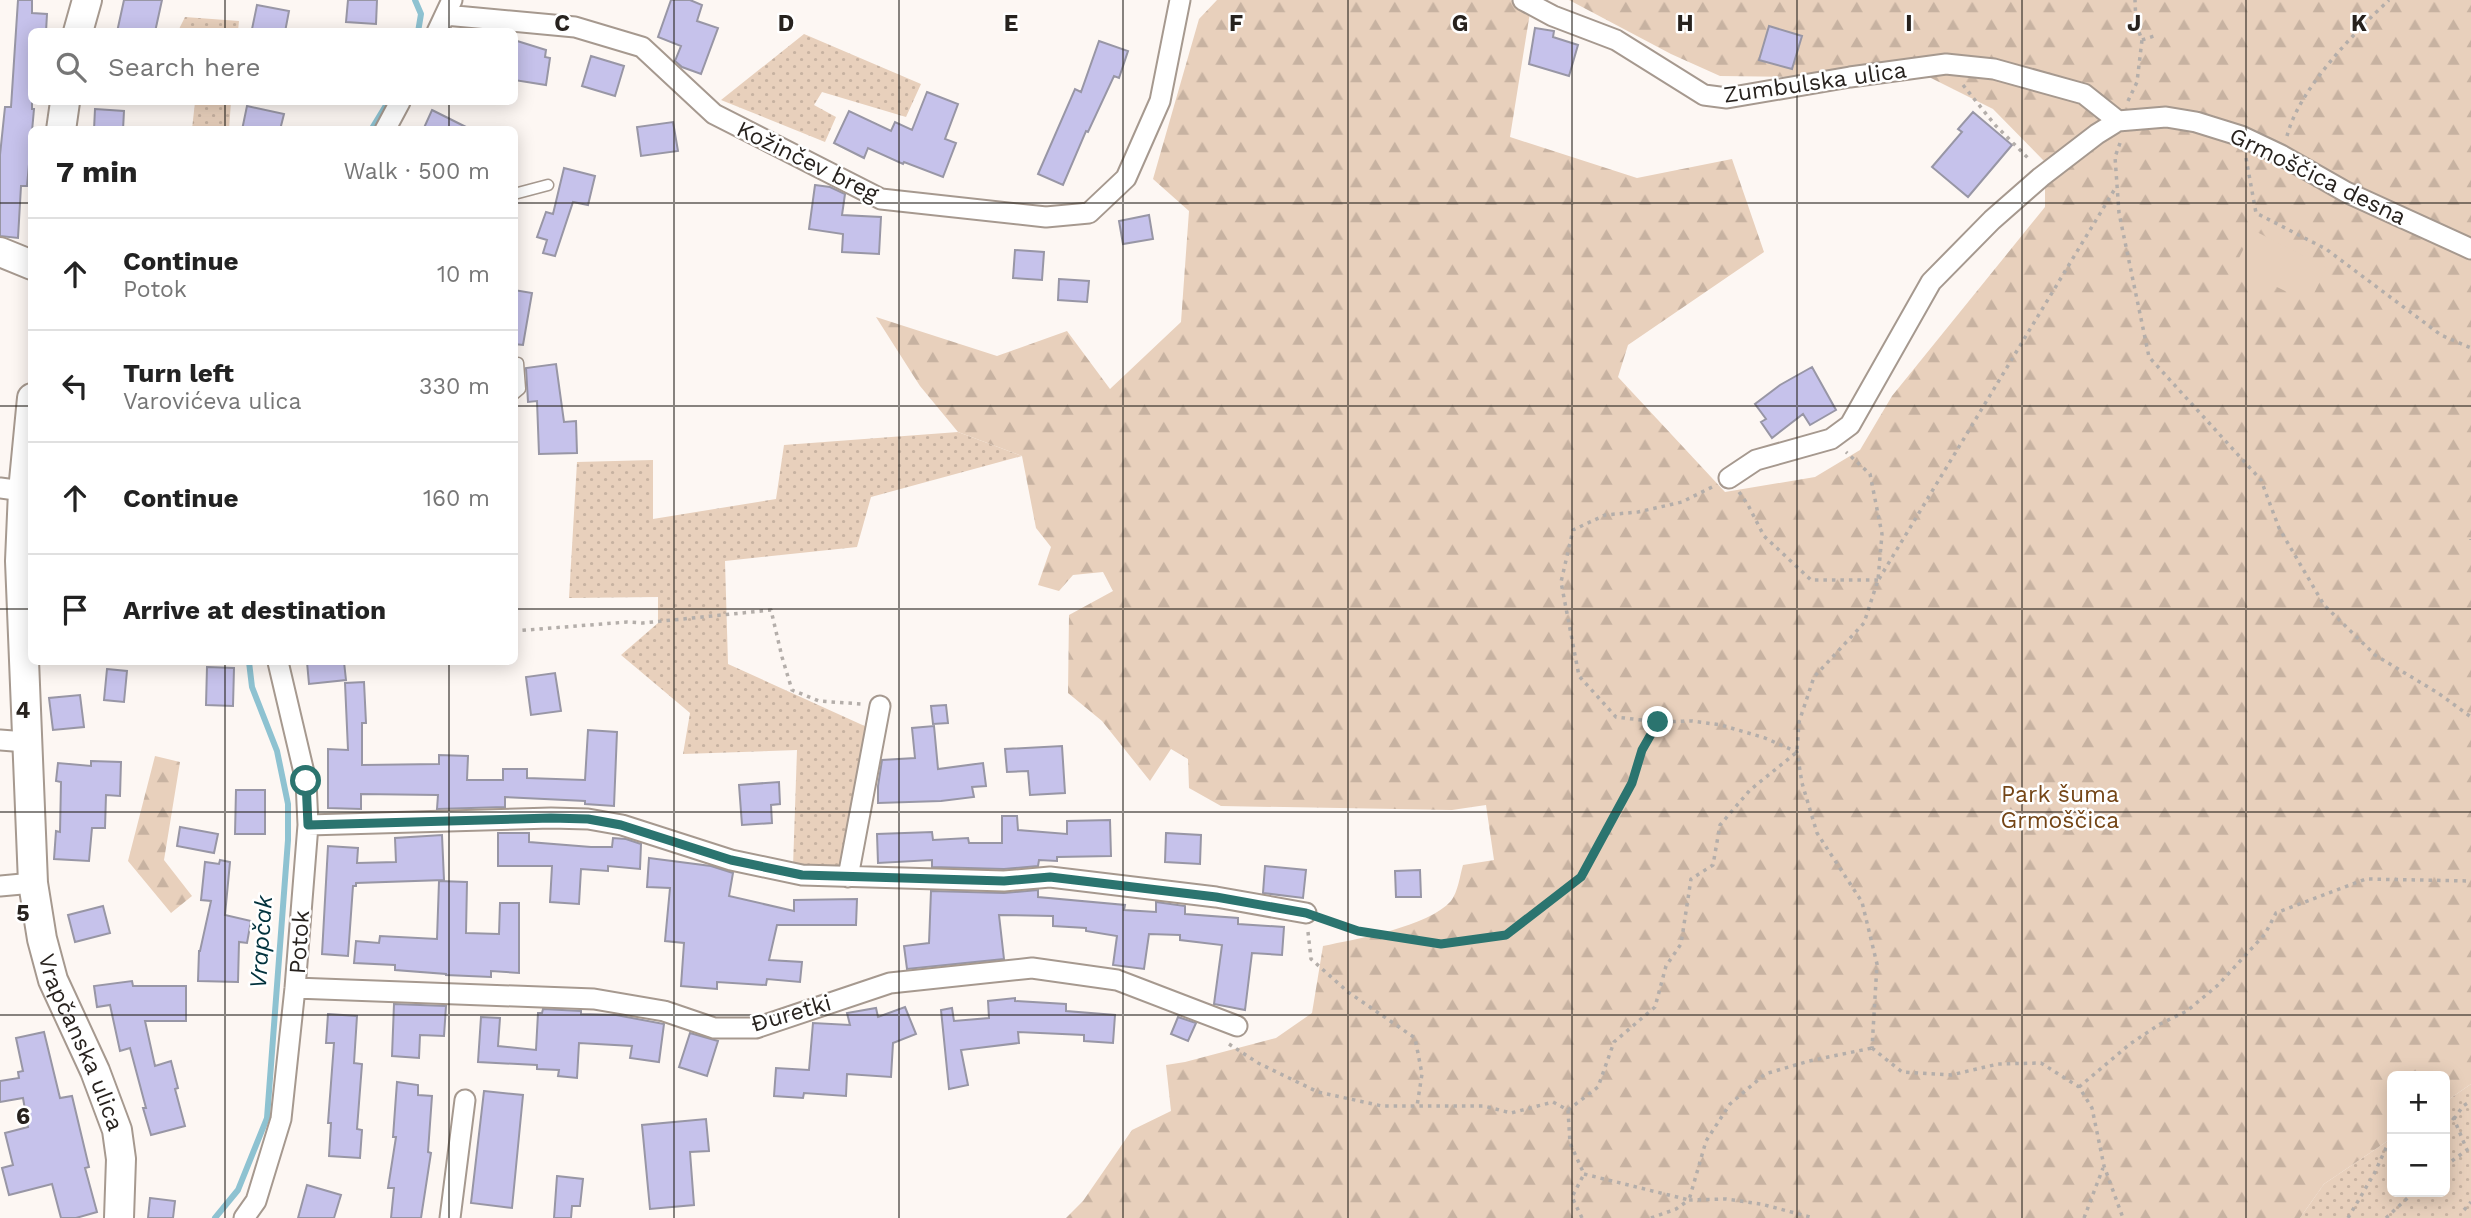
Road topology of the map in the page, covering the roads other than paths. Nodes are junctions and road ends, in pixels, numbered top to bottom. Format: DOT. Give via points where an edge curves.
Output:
graph roads {
  1 [pos="87,0"];
  2 [pos="1180,0"];
  3 [pos="1522,0"];
  4 [pos="442,12"];
  5 [pos="79,28"];
  6 [pos="65,105"];
  7 [pos="398,105"];
  8 [pos="2118,121"];
  9 [pos="62,126"];
  10 [pos="387,126"];
  11 [pos="548,185"];
  12 [pos="518,193"];
  13 [pos="2471,249"];
  14 [pos="0,252"];
  15 [pos="28,263"];
  16 [pos="518,363"];
  17 [pos="518,391"];
  18 [pos="28,416"];
  19 [pos="1729,478"];
  20 [pos="11,490"];
  21 [pos="279,665"];
  22 [pos="880,706"];
  23 [pos="13,741"];
  24 [pos="308,825"];
  25 [pos="848,877"];
  26 [pos="33,883"];
  27 [pos="0,886"];
  28 [pos="1306,913"];
  29 [pos="295,988"];
  30 [pos="1237,1026"];
  31 [pos="465,1100"];
  32 [pos="118,1218"];
  33 [pos="244,1218"];
  34 [pos="450,1218"];
  1 -- 5 [label="main road"];
  2 -- 4 [label="street, Kožinčev breg" via="1160,102 1126,178 1089,213 1046,217 881,199 714,114 642,47 575,27"];
  3 -- 8 [label="street, Zumbulska ulica" via="1616,40 1704,95 1727,98 1946,64 1994,69 2084,94"];
  6 -- 9 [label="main road"];
  7 -- 10 [label="street"];
  8 -- 13 [label="street, Grmoščica desna" via="2166,117 2241,136 2346,192"];
  8 -- 19 [label="street, Grmoščica desna" via="2041,177 1931,282 1850,425 1831,439 1756,460"];
  11 -- 12 [label="lane"];
  14 -- 15 [label="main road"];
  16 -- 17 [label="lane"];
  18 -- 20 [label="main road, Vrapčanska ulica"];
  20 -- 23 [label="main road, Vrapčanska ulica" via="20,561"];
  21 -- 24 [label="street, Potok" via="306,781"];
  22 -- 25 [label="street"];
  23 -- 26 [label="main road, Vrapčanska ulica"];
  24 -- 25 [label="street" via="588,819 731,860 802,875"];
  24 -- 29 [label="street, Potok"];
  25 -- 28 [label="street" via="1004,881 1050,877"];
  26 -- 27 [label="street"];
  26 -- 32 [label="main road, Vrapčanska ulica" via="53,979 117,1130 121,1158"];
  29 -- 30 [label="street, Đuretki" via="594,999 664,1011 714,1028 756,1028 890,983 1032,968 1117,980"];
  29 -- 33 [label="street, Potok" via="281,1119 256,1201"];
  31 -- 34 [label="street"];
}
